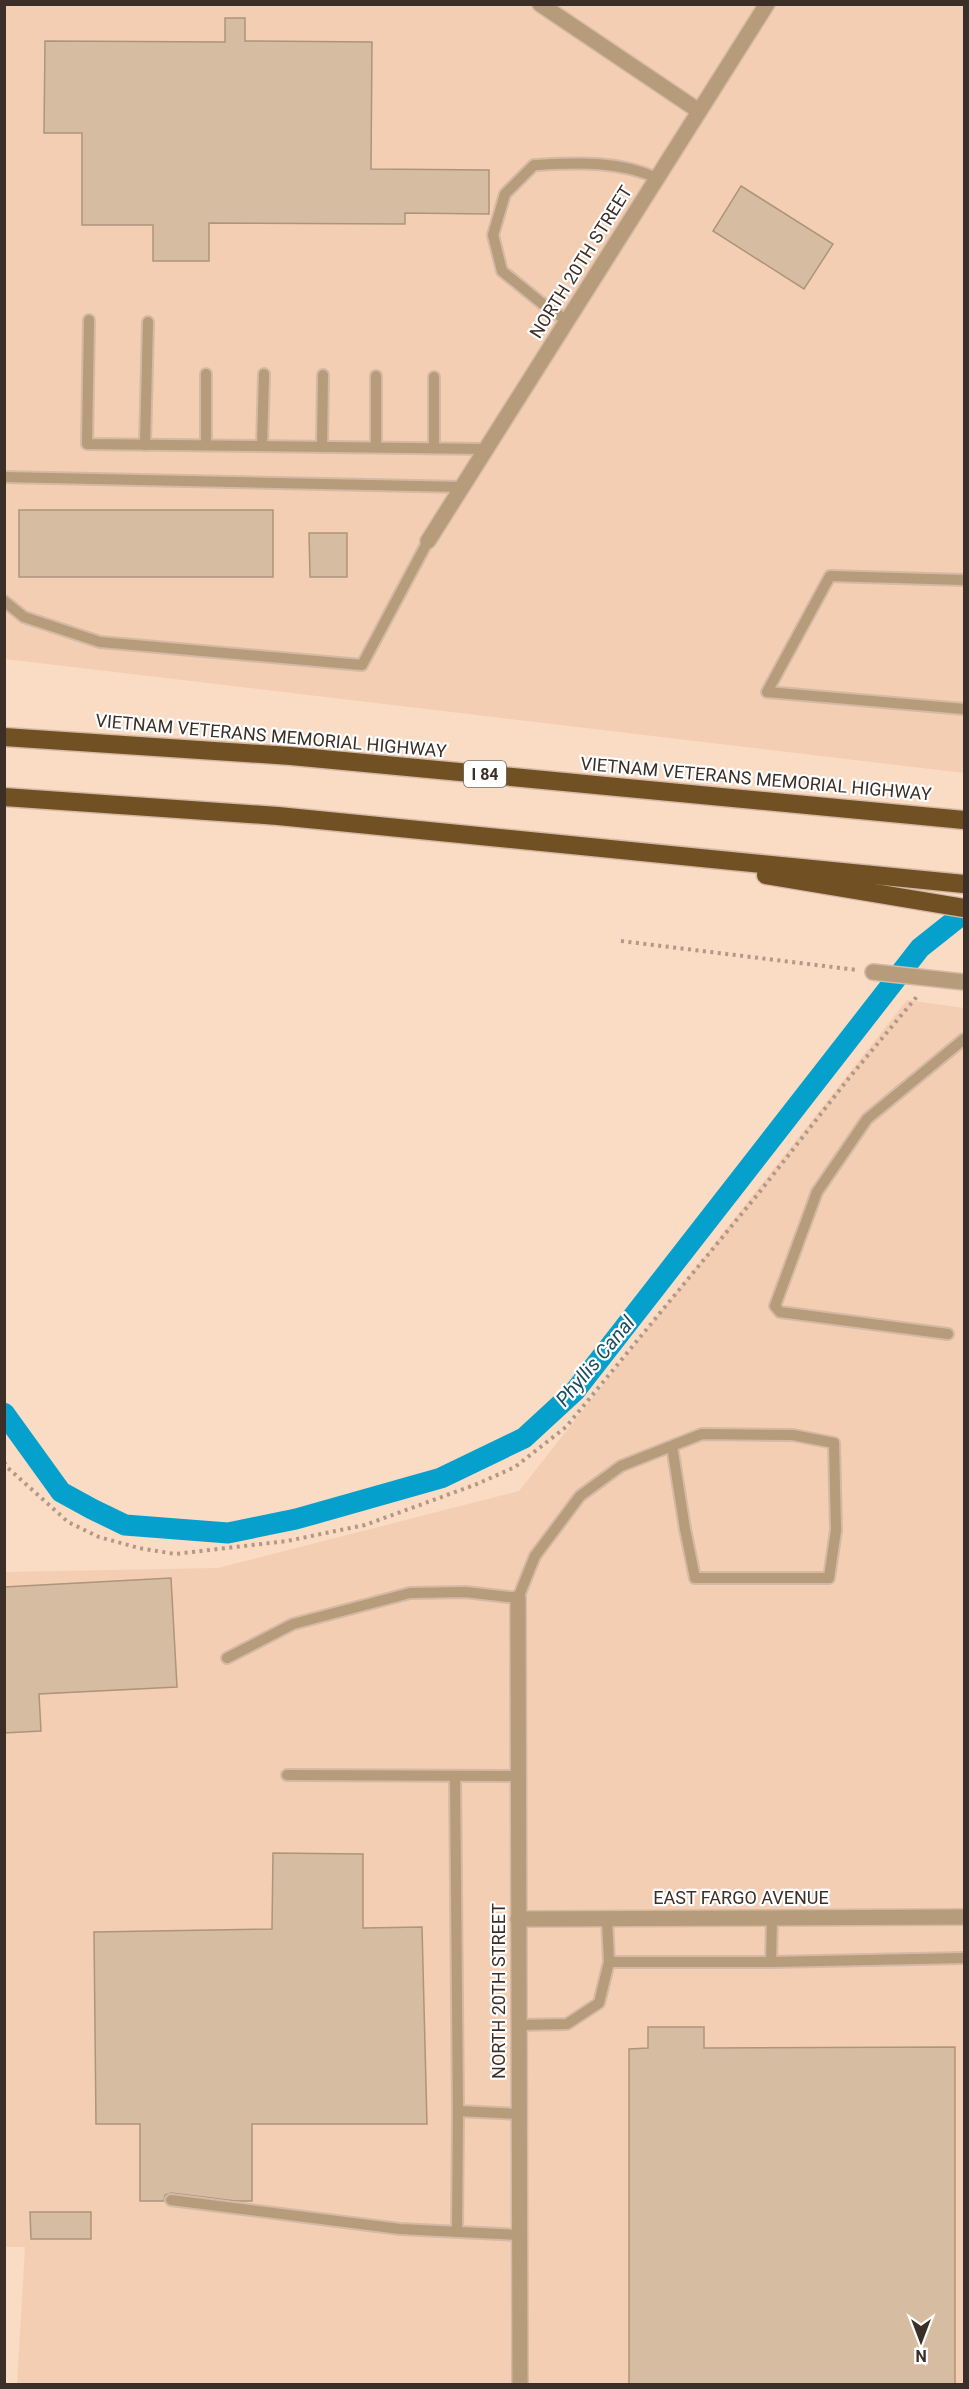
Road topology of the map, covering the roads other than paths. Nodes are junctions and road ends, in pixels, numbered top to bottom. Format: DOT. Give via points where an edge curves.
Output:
graph roads {
  1 [pos="540,4"];
  2 [pos="767,4"];
  3 [pos="699,111"];
  4 [pos="657,178"];
  5 [pos="89,320"];
  6 [pos="567,320"];
  7 [pos="148,322"];
  8 [pos="206,374"];
  9 [pos="264,374"];
  10 [pos="323,375"];
  11 [pos="376,376"];
  12 [pos="434,377"];
  13 [pos="146,445"];
  14 [pos="206,446"];
  15 [pos="262,446"];
  16 [pos="322,447"];
  17 [pos="376,447"];
  18 [pos="434,448"];
  19 [pos="487,449"];
  20 [pos="4,477"];
  21 [pos="463,487"];
  22 [pos="428,541"];
  23 [pos="964,580"];
  24 [pos="4,601"];
  25 [pos="964,709"];
  26 [pos="4,736"];
  27 [pos="4,797"];
  28 [pos="964,820"];
  29 [pos="623,850"];
  30 [pos="959,884"];
  31 [pos="964,908"];
  32 [pos="873,972"];
  33 [pos="964,982"];
  34 [pos="964,1039"];
  35 [pos="948,1334"];
  36 [pos="672,1446"];
  37 [pos="518,1598"];
  38 [pos="227,1658"];
  39 [pos="287,1775"];
  40 [pos="455,1776"];
  41 [pos="518,1776"];
  42 [pos="964,1917"];
  43 [pos="772,1918"];
  44 [pos="519,1919"];
  45 [pos="608,1919"];
  46 [pos="964,1958"];
  47 [pos="609,1962"];
  48 [pos="771,1962"];
  49 [pos="519,2025"];
  50 [pos="458,2111"];
  51 [pos="519,2114"];
  52 [pos="171,2200"];
  53 [pos="457,2232"];
  54 [pos="519,2235"];
  55 [pos="520,2385"];
  1 -- 3 [label="street"];
  2 -- 3 [label="street, NORTH 20TH STREET"];
  3 -- 4 [label="street, NORTH 20TH STREET"];
  4 -- 6 [label="street, NORTH 20TH STREET"];
  4 -- 6 [label="lane" via="637,169 597,163 534,165 505,194 493,235 502,271"];
  5 -- 13 [label="lane" via="87,444"];
  6 -- 19 [label="street, NORTH 20TH STREET"];
  7 -- 13 [label="lane"];
  8 -- 14 [label="lane"];
  9 -- 15 [label="lane"];
  10 -- 16 [label="lane"];
  11 -- 17 [label="lane"];
  12 -- 18 [label="lane"];
  13 -- 14 [label="lane"];
  14 -- 15 [label="lane"];
  15 -- 16 [label="lane"];
  16 -- 17 [label="lane"];
  17 -- 18 [label="lane"];
  18 -- 19 [label="lane"];
  19 -- 21 [label="street, NORTH 20TH STREET"];
  20 -- 21 [label="lane"];
  21 -- 22 [label="street, NORTH 20TH STREET"];
  22 -- 24 [label="lane" via="362,665 100,642 24,617"];
  23 -- 25 [label="lane" via="830,576 767,692"];
  26 -- 28 [label="highway, VIETNAM VETERANS MEMORIAL HIGHWAY / I 84" via="291,756"];
  27 -- 29 [label="highway" via="278,816"];
  29 -- 30 [label="highway"];
  29 -- 31 [label="highway"];
  32 -- 33 [label="street"];
  34 -- 35 [label="lane" via="867,1119 817,1192 775,1306 780,1312"];
  36 -- 36 [label="lane" via="702,1434 793,1435 834,1443 836,1530 829,1578 695,1578"];
  36 -- 37 [label="lane" via="621,1466 580,1496 534,1556"];
  37 -- 38 [label="lane" via="465,1592 410,1593 293,1624"];
  37 -- 41 [label="street, NORTH 20TH STREET"];
  39 -- 40 [label="lane"];
  40 -- 41 [label="lane"];
  40 -- 50 [label="lane"];
  41 -- 44 [label="street, NORTH 20TH STREET"];
  42 -- 43 [label="street, EAST FARGO AVENUE"];
  43 -- 45 [label="street, EAST FARGO AVENUE"];
  43 -- 48 [label="lane"];
  44 -- 45 [label="street, EAST FARGO AVENUE"];
  44 -- 49 [label="street, NORTH 20TH STREET"];
  45 -- 47 [label="lane"];
  46 -- 48 [label="lane"];
  47 -- 48 [label="lane"];
  47 -- 49 [label="lane" via="599,2003 567,2024"];
  49 -- 51 [label="street, NORTH 20TH STREET"];
  50 -- 51 [label="lane"];
  50 -- 53 [label="lane"];
  51 -- 54 [label="street, NORTH 20TH STREET"];
  52 -- 53 [label="lane" via="400,2229"];
  53 -- 54 [label="lane"];
  54 -- 55 [label="street, NORTH 20TH STREET"];
}
